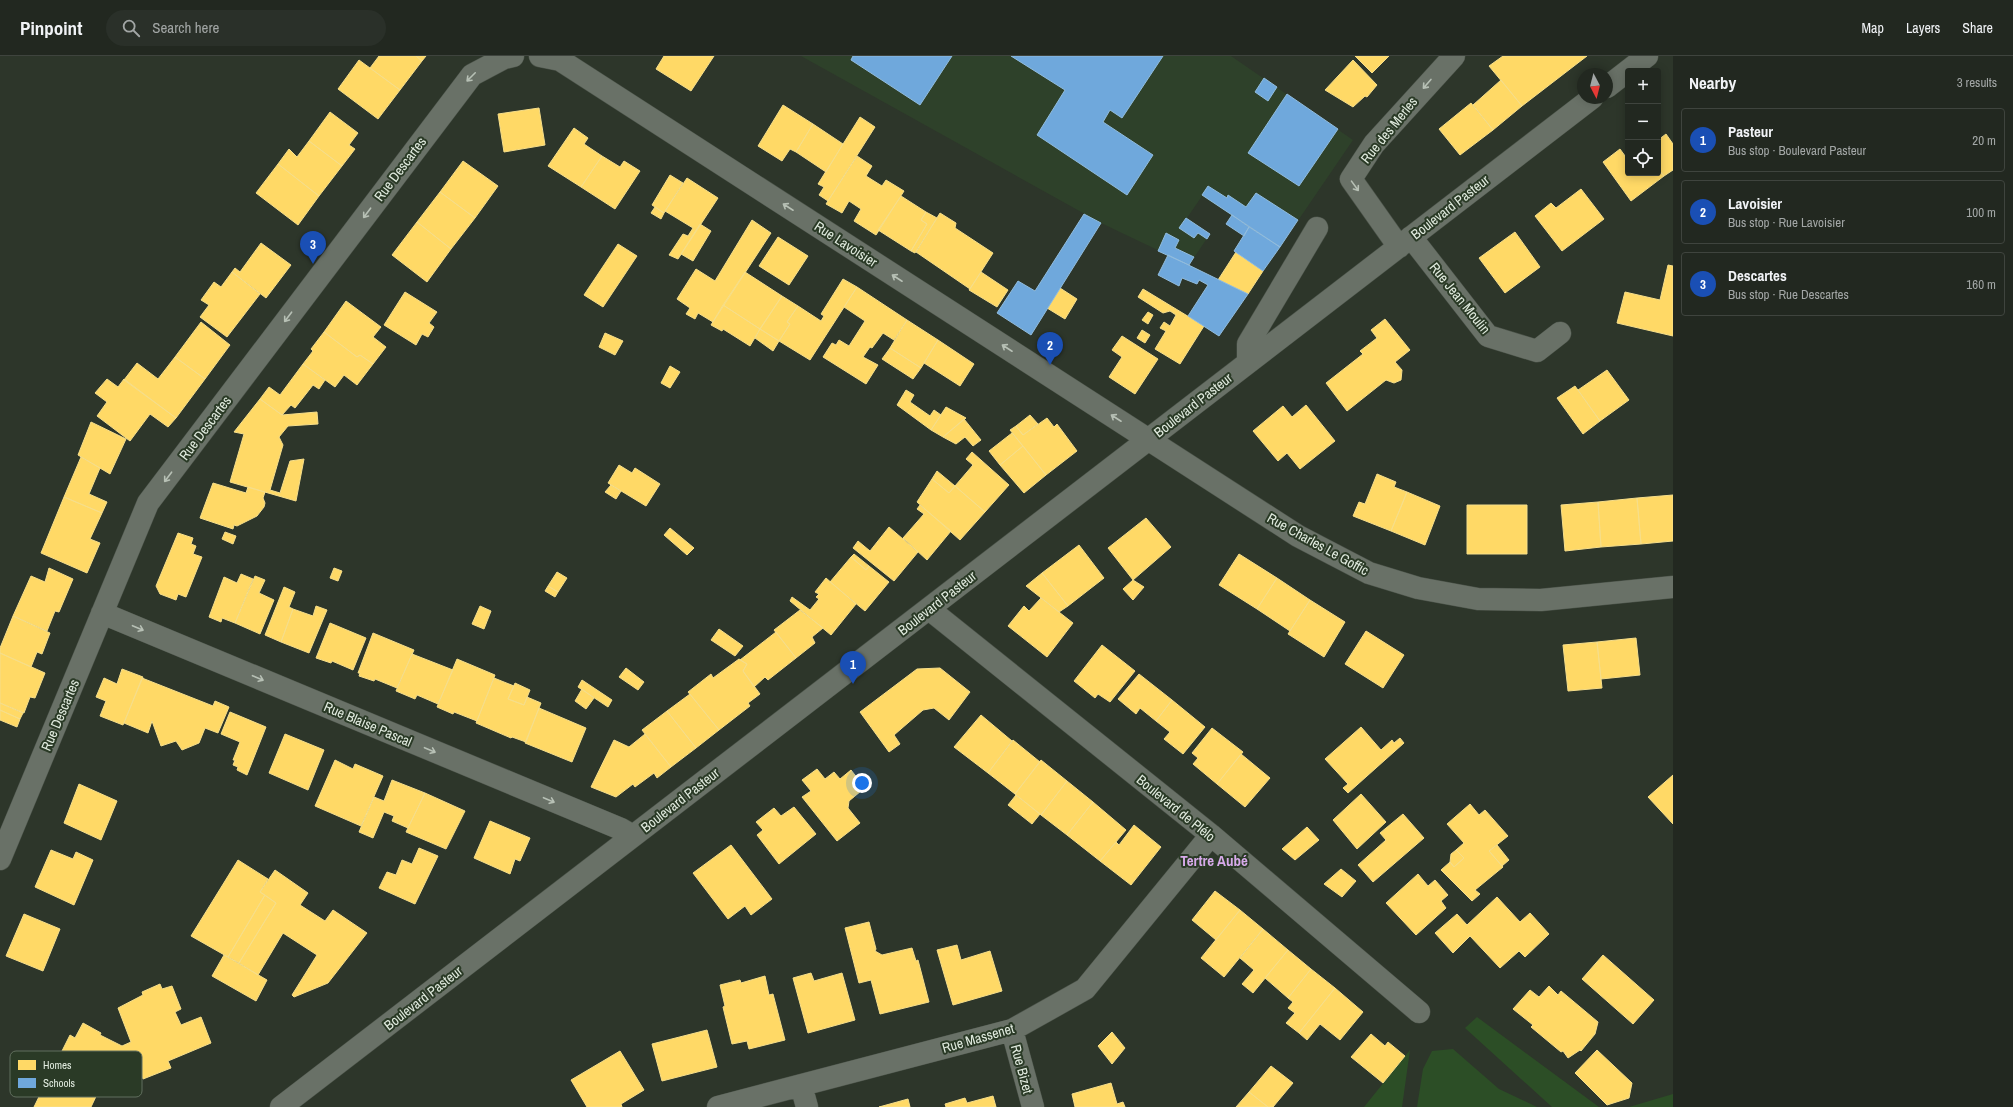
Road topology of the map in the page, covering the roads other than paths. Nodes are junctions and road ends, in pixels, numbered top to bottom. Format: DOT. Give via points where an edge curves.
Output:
graph roads {
  1 [pos="540,56"];
  2 [pos="1454,56"];
  3 [pos="1647,56"];
  4 [pos="509,57"];
  5 [pos="1613,82"];
  6 [pos="1584,104"];
  7 [pos="1317,228"];
  8 [pos="1405,242"];
  9 [pos="1560,333"];
  10 [pos="1248,362"];
  11 [pos="1149,439"];
  12 [pos="1673,588"];
  13 [pos="929,609"];
  14 [pos="102,613"];
  15 [pos="1211,835"];
  16 [pos="633,836"];
  17 [pos="0,859"];
  18 [pos="1420,1012"];
  19 [pos="1012,1030"];
  20 [pos="801,1085"];
  21 [pos="281,1107"];
  22 [pos="718,1107"];
  23 [pos="807,1107"];
  24 [pos="1033,1107"];
  11 -- 1 [label="street, Rue Lavoisier, one-way" via="560,60"];
  2 -- 8 [label="street, Rue des Merles, one-way" via="1374,144 1351,179"];
  3 -- 5 [label="street"];
  4 -- 14 [label="street, Rue Descartes, one-way" via="472,75 148,503"];
  6 -- 8 [label="street, Boulevard Pasteur"];
  7 -- 10 [label="street" via="1248,344"];
  8 -- 9 [label="street, Rue Jean Moulin" via="1488,336 1537,351"];
  8 -- 10 [label="street, Boulevard Pasteur"];
  10 -- 11 [label="street, Boulevard Pasteur"];
  11 -- 12 [label="street, Rue Charles Le Goffic" via="1298,536 1369,573 1418,588 1478,599 1541,600"];
  11 -- 13 [label="street, Boulevard Pasteur"];
  13 -- 15 [label="street, Boulevard de Plélo"];
  13 -- 16 [label="street, Boulevard Pasteur"];
  14 -- 16 [label="street, Rue Blaise Pascal, one-way"];
  14 -- 17 [label="street, Rue Descartes"];
  15 -- 18 [label="street, Boulevard de Plélo"];
  15 -- 19 [label="street, Rue Massenet" via="1084,989"];
  16 -- 21 [label="street, Boulevard Pasteur"];
  19 -- 20 [label="street, Rue Massenet"];
  19 -- 24 [label="street, Rue Bizet"];
  20 -- 22 [label="street, Rue Massenet"];
  20 -- 23 [label="street"];
}
